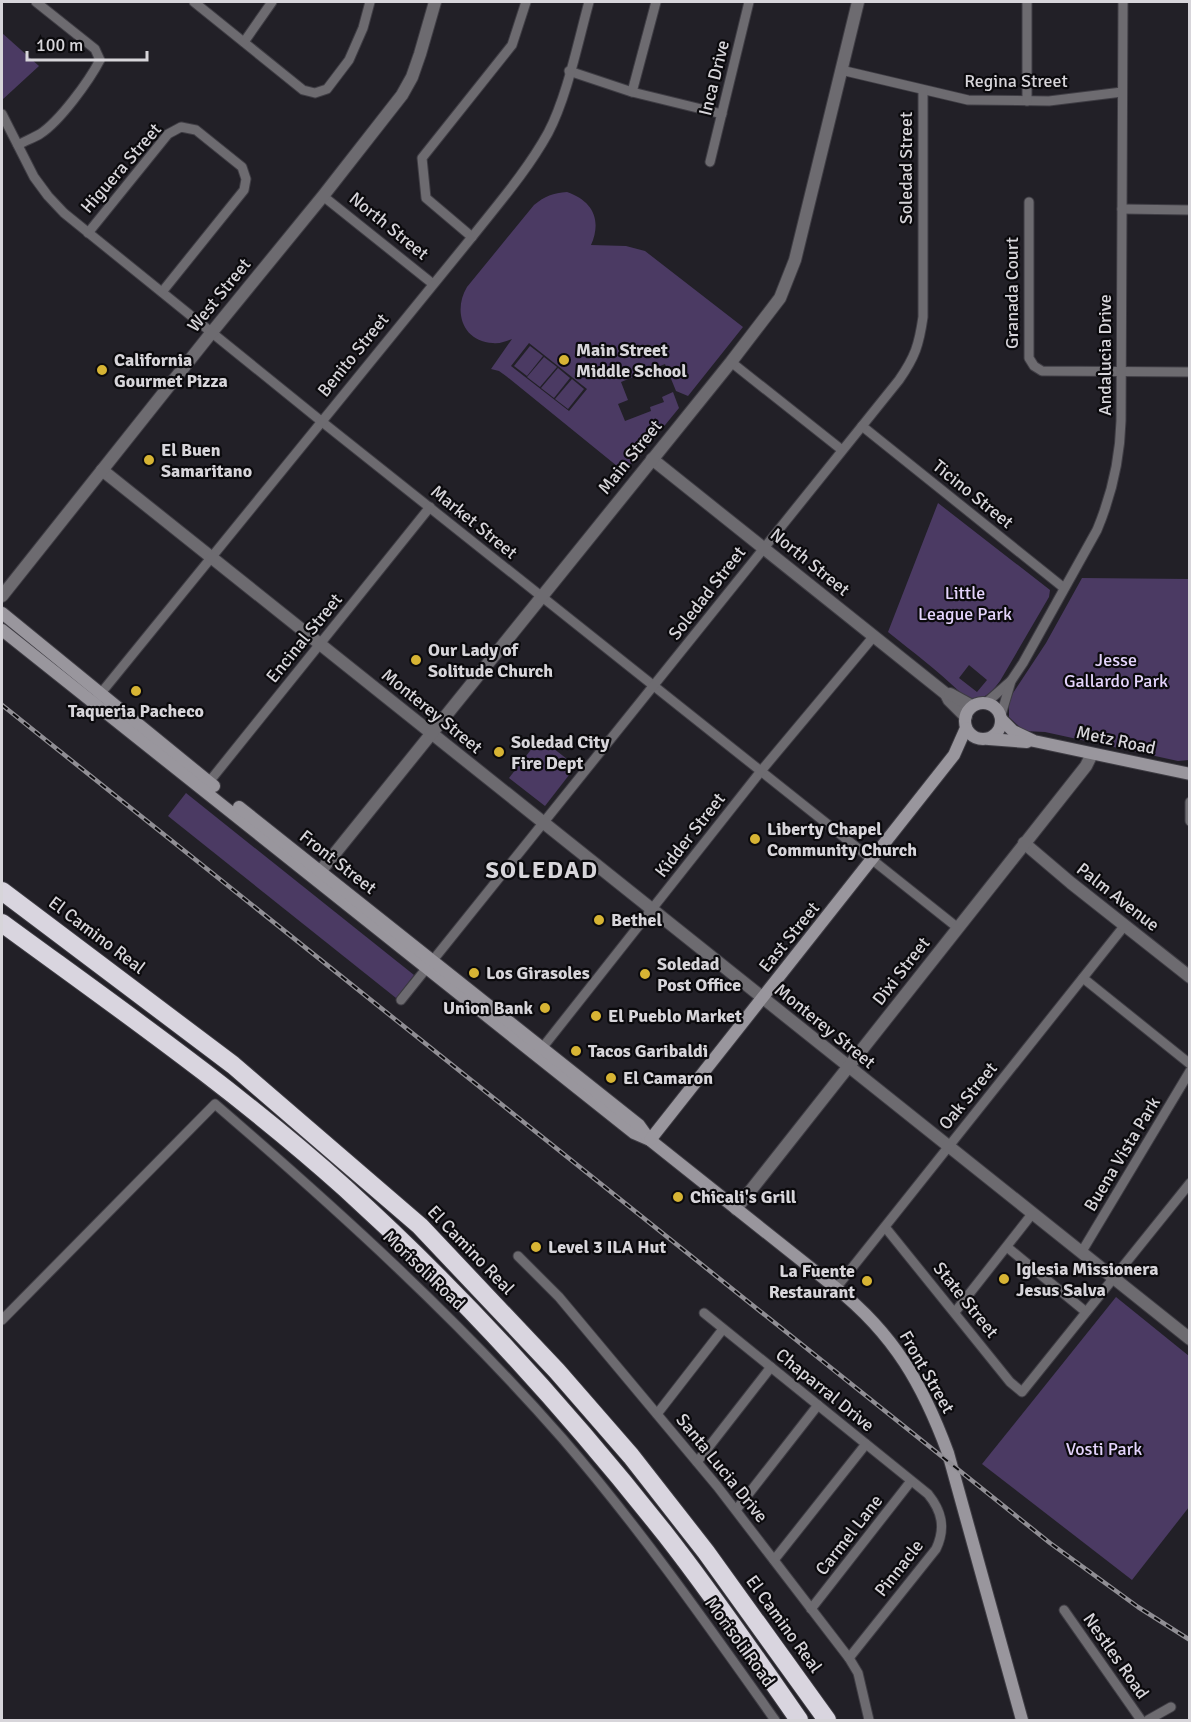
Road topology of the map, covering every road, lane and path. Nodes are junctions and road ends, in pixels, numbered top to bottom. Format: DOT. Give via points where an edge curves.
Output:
graph roads {
  1 [pos="36,2"];
  2 [pos="194,2"];
  3 [pos="272,2"];
  4 [pos="370,2"];
  5 [pos="435,2"];
  6 [pos="525,2"];
  7 [pos="589,2"];
  8 [pos="656,2"];
  9 [pos="750,2"];
  10 [pos="858,2"];
  11 [pos="1027,2"];
  12 [pos="1123,2"];
  13 [pos="244,42"];
  14 [pos="841,70"];
  15 [pos="569,71"];
  16 [pos="923,91"];
  17 [pos="632,92"];
  18 [pos="1122,92"];
  19 [pos="1027,100"];
  20 [pos="2,114"];
  21 [pos="722,114"];
  22 [pos="18,145"];
  23 [pos="710,162"];
  24 [pos="324,196"];
  25 [pos="1029,202"];
  26 [pos="1122,209"];
  27 [pos="1190,210"];
  28 [pos="88,233"];
  29 [pos="472,237"];
  30 [pos="433,284"];
  31 [pos="162,292"];
  32 [pos="212,332"];
  33 [pos="731,362"];
  34 [pos="1122,371"];
  35 [pos="1190,372"];
  36 [pos="321,421"];
  37 [pos="862,426"];
  38 [pos="842,450"];
  39 [pos="652,459"];
  40 [pos="102,470"];
  41 [pos="430,507"];
  42 [pos="764,548"];
  43 [pos="212,557"];
  44 [pos="1064,588"];
  45 [pos="2,596"];
  46 [pos="541,597"];
  47 [pos="2,613"];
  48 [pos="2,630"];
  49 [pos="874,636"];
  50 [pos="320,645"];
  51 [pos="1011,681"];
  52 [pos="654,686"];
  53 [pos="97,698"];
  54 [pos="986,703"];
  55 [pos="968,717"];
  56 [pos="1002,718"];
  57 [pos="432,735"];
  58 [pos="984,739"];
  59 [pos="1034,741"];
  60 [pos="1092,754"];
  61 [pos="954,755"];
  62 [pos="761,771"];
  63 [pos="1190,774"];
  64 [pos="206,786"];
  65 [pos="1190,802"];
  66 [pos="1190,821"];
  67 [pos="543,823"];
  68 [pos="1024,843"];
  69 [pos="873,861"];
  70 [pos="318,875"];
  71 [pos="2,891"];
  72 [pos="651,911"];
  73 [pos="2,923"];
  74 [pos="1125,925"];
  75 [pos="958,928"];
  76 [pos="429,964"];
  77 [pos="1190,977"];
  78 [pos="1083,978"];
  79 [pos="762,998"];
  80 [pos="400,1000"];
  81 [pos="538,1052"];
  82 [pos="1190,1064"];
  83 [pos="849,1068"];
  84 [pos="1190,1071"];
  85 [pos="650,1140"];
  86 [pos="948,1147"];
  87 [pos="1190,1183"];
  88 [pos="736,1209"];
  89 [pos="1032,1214"];
  90 [pos="885,1227"];
  91 [pos="1006,1247"];
  92 [pos="1081,1253"];
  93 [pos="518,1256"];
  94 [pos="1113,1278"];
  95 [pos="837,1288"];
  96 [pos="955,1312"];
  97 [pos="1086,1312"];
  98 [pos="704,1313"];
  99 [pos="2,1320"];
  100 [pos="723,1329"];
  101 [pos="1190,1339"];
  102 [pos="771,1367"];
  103 [pos="818,1405"];
  104 [pos="657,1414"];
  105 [pos="866,1444"];
  106 [pos="698,1462"];
  107 [pos="911,1480"];
  108 [pos="926,1492"];
  109 [pos="736,1510"];
  110 [pos="774,1560"];
  111 [pos="811,1609"];
  112 [pos="1064,1610"];
  113 [pos="849,1658"];
  114 [pos="1171,1707"];
  115 [pos="776,1720"];
  116 [pos="800,1720"];
  117 [pos="827,1720"];
  118 [pos="869,1720"];
  119 [pos="1022,1720"];
  120 [pos="1141,1720"];
  121 [pos="1148,1720"];
  1 -- 22 [label="street" via="95,49 100,60 51,125"];
  2 -- 13 [label="street"];
  3 -- 13 [label="street"];
  4 -- 13 [label="street" via="349,60 327,89 315,93 303,90"];
  5 -- 24 [label="street, West Street" via="412,77 402,95"];
  6 -- 29 [label="street" via="512,45 422,159 426,198"];
  7 -- 15 [label="street, Benito Street"];
  8 -- 17 [label="street"];
  9 -- 21 [label="street, Inca Drive"];
  10 -- 14 [label="street, Main Street"];
  11 -- 19 [label="street"];
  12 -- 18 [label="street, Andalucia Drive"];
  14 -- 16 [label="street, Regina Street"];
  14 -- 33 [label="street, Main Street" via="788,279 780,298"];
  15 -- 17 [label="street"];
  15 -- 29 [label="street, Benito Street" via="548,132"];
  16 -- 19 [label="street, Regina Street" via="968,100"];
  16 -- 37 [label="street, Soledad Street" via="923,317 919,343 913,360"];
  17 -- 21 [label="street"];
  18 -- 19 [label="street, Regina Street"];
  18 -- 26 [label="street, Andalucia Drive"];
  20 -- 22 [label="street, Market Street"];
  21 -- 23 [label="street, Inca Drive"];
  22 -- 28 [label="street, Market Street" via="41,188"];
  24 -- 30 [label="street, North Street"];
  24 -- 32 [label="street, West Street"];
  25 -- 34 [label="street, Granada Court" via="1029,358 1042,371"];
  26 -- 27 [label="street"];
  26 -- 34 [label="street, Andalucia Drive"];
  28 -- 31 [label="street, Market Street"];
  28 -- 31 [label="street, Higuera Street" via="168,134 181,127 196,130 242,167 244,190"];
  29 -- 30 [label="street, Benito Street"];
  30 -- 36 [label="street, Benito Street"];
  31 -- 32 [label="street, Market Street"];
  32 -- 36 [label="street, Market Street"];
  32 -- 40 [label="street, West Street"];
  33 -- 38 [label="street"];
  33 -- 39 [label="street, Main Street"];
  34 -- 35 [label="street, Granada Court"];
  34 -- 44 [label="street, Andalucia Drive" via="1120,440 1113,485 1097,530"];
  36 -- 41 [label="street, Market Street"];
  36 -- 43 [label="street, Benito Street"];
  37 -- 38 [label="street, Soledad Street"];
  37 -- 44 [label="street, Ticino Street"];
  38 -- 42 [label="street, Soledad Street"];
  39 -- 42 [label="street, North Street"];
  39 -- 46 [label="street, Main Street"];
  40 -- 43 [label="street, Monterey Street"];
  40 -- 45 [label="street, West Street"];
  41 -- 46 [label="street, Market Street"];
  41 -- 50 [label="street, Encinal Street"];
  42 -- 49 [label="street, North Street"];
  42 -- 52 [label="street, Soledad Street"];
  43 -- 50 [label="street, Monterey Street"];
  43 -- 53 [label="street, Benito Street"];
  44 -- 51 [label="street, Andalucia Drive"];
  46 -- 52 [label="street, Market Street"];
  46 -- 57 [label="street, Main Street"];
  47 -- 53 [label="main road, Front Street"];
  48 -- 53 [label="main road, Front Street"];
  49 -- 55 [label="street, North Street" via="952,695"];
  49 -- 62 [label="street, Kidder Street"];
  50 -- 57 [label="street, Monterey Street"];
  50 -- 64 [label="street, Encinal Street"];
  51 -- 54 [label="street, Andalucia Drive"];
  51 -- 56 [label="street, Andalucia Drive"];
  52 -- 62 [label="street, Market Street"];
  52 -- 67 [label="street, Soledad Street"];
  53 -- 64 [label="main road, Front Street"];
  54 -- 55 [label="main road"];
  54 -- 56 [label="main road" via="995,707"];
  55 -- 58 [label="main road" via="971,736"];
  55 -- 61 [label="main road, East Street"];
  56 -- 58 [label="main road" via="999,730"];
  56 -- 59 [label="main road, Metz Road" via="1012,731"];
  57 -- 67 [label="street, Monterey Street"];
  57 -- 70 [label="street, Main Street"];
  58 -- 59 [label="main road, Metz Road"];
  58 -- 61 [label="main road, East Street"];
  59 -- 60 [label="main road, Metz Road"];
  60 -- 63 [label="main road, Metz Road"];
  60 -- 68 [label="street, Dixi Street"];
  61 -- 69 [label="main road, East Street"];
  62 -- 69 [label="street, Market Street"];
  62 -- 72 [label="street, Kidder Street"];
  64 -- 70 [label="main road, Front Street"];
  65 -- 66 [label="street"];
  67 -- 72 [label="street, Monterey Street"];
  67 -- 76 [label="street, Soledad Street"];
  68 -- 74 [label="street, Palm Avenue"];
  68 -- 75 [label="street, Dixi Street"];
  69 -- 75 [label="street, Market Street"];
  69 -- 79 [label="main road, East Street"];
  70 -- 76 [label="main road, Front Street"];
  71 -- 117 [label="highway, El Camino Real" via="233,1065 420,1226 631,1456"];
  72 -- 79 [label="street, Monterey Street"];
  72 -- 81 [label="street, Kidder Street"];
  73 -- 116 [label="highway" via="257,1113 436,1274 521,1363 627,1488 722,1610"];
  74 -- 77 [label="street, Palm Avenue"];
  74 -- 78 [label="street, Oak Street"];
  75 -- 83 [label="street, Dixi Street"];
  76 -- 80 [label="street, Soledad Street"];
  76 -- 81 [label="main road, Front Street"];
  78 -- 82 [label="street"];
  78 -- 86 [label="street, Oak Street"];
  79 -- 83 [label="street, Monterey Street"];
  79 -- 85 [label="main road, East Street"];
  81 -- 85 [label="main road, Front Street" via="639,1125"];
  83 -- 86 [label="street, Monterey Street"];
  83 -- 88 [label="street, Dixi Street"];
  84 -- 92 [label="street, Buena Vista Park"];
  85 -- 88 [label="main road, Front Street"];
  86 -- 89 [label="street, Monterey Street"];
  86 -- 90 [label="street, Oak Street"];
  87 -- 94 [label="street"];
  88 -- 95 [label="main road, Front Street"];
  89 -- 91 [label="street"];
  89 -- 92 [label="street, Monterey Street"];
  90 -- 95 [label="street, Oak Street"];
  90 -- 96 [label="street, State Street"];
  91 -- 96 [label="street"];
  91 -- 97 [label="street"];
  92 -- 94 [label="street, Monterey Street"];
  93 -- 104 [label="street, Santa Lucia Drive" via="559,1297"];
  94 -- 97 [label="street"];
  94 -- 101 [label="street, Monterey Street"];
  95 -- 119 [label="main road, Front Street" via="882,1331 936,1418"];
  96 -- 97 [label="street, State Street" via="1022,1392"];
  98 -- 100 [label="street, Chaparral Drive"];
  99 -- 115 [label="street, Morisoli Road" via="215,1104 400,1268 561,1437 660,1560"];
  100 -- 102 [label="street, Chaparral Drive"];
  100 -- 104 [label="street"];
  102 -- 103 [label="street, Chaparral Drive"];
  102 -- 106 [label="street"];
  103 -- 105 [label="street, Chaparral Drive"];
  103 -- 109 [label="street"];
  104 -- 106 [label="street, Santa Lucia Drive"];
  105 -- 107 [label="street, Chaparral Drive"];
  105 -- 110 [label="street"];
  106 -- 109 [label="street, Santa Lucia Drive"];
  107 -- 108 [label="street, Chaparral Drive"];
  107 -- 111 [label="street, Carmel Lane"];
  108 -- 113 [label="street, Pinnacle" via="939,1511 941,1540"];
  109 -- 110 [label="street, Santa Lucia Drive"];
  110 -- 111 [label="street, Santa Lucia Drive"];
  111 -- 113 [label="street, Santa Lucia Drive"];
  112 -- 120 [label="street, Nestles Road"];
  113 -- 118 [label="street, Santa Lucia Drive" via="858,1673"];
  114 -- 121 [label="street"];
}
